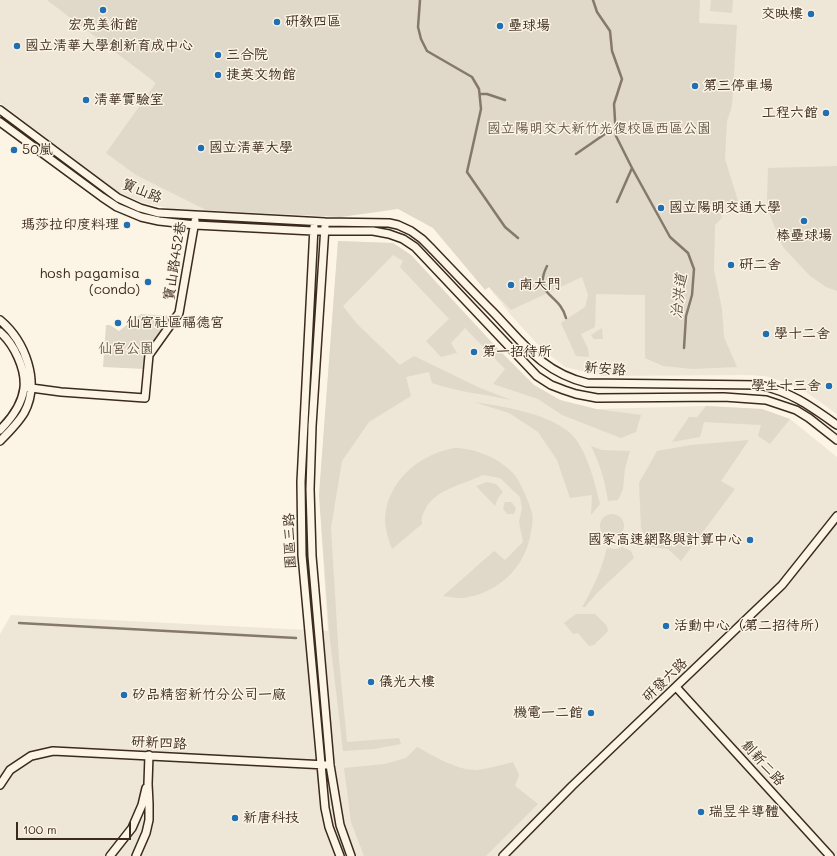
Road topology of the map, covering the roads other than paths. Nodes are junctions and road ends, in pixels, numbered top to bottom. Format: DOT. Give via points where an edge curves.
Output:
graph roads {
  1 [pos="0,110"];
  2 [pos="0,122"];
  3 [pos="196,215"];
  4 [pos="314,221"];
  5 [pos="325,222"];
  6 [pos="195,225"];
  7 [pos="313,231"];
  8 [pos="325,231"];
  9 [pos="0,320"];
  10 [pos="0,332"];
  11 [pos="27,388"];
  12 [pos="837,425"];
  13 [pos="0,430"];
  14 [pos="837,440"];
  15 [pos="0,441"];
  16 [pos="837,516"];
  17 [pos="676,687"];
  18 [pos="150,755"];
  19 [pos="330,765"];
  20 [pos="322,766"];
  21 [pos="148,784"];
  22 [pos="0,785"];
  23 [pos="110,856"];
  24 [pos="136,856"];
  25 [pos="340,856"];
  26 [pos="351,856"];
  27 [pos="503,856"];
  28 [pos="830,856"];
  1 -- 3 [label="street, 寶山路" via="118,198 158,214"];
  2 -- 6 [label="street, 寶山路" via="117,207 141,217"];
  3 -- 4 [label="street, 寶山路"];
  3 -- 6 [label="street, 寶山路452巷"];
  4 -- 5 [label="street, 寶山路"];
  4 -- 7 [label="street, 園區三路"];
  5 -- 8 [label="street, 園區三路"];
  5 -- 12 [label="street, 新安路" via="389,223 411,231 431,248 526,348 562,375 587,383 760,385 790,395"];
  6 -- 7 [label="street, 寶山路"];
  6 -- 11 [label="street, 寶山路452巷" via="180,313 149,355 145,398"];
  7 -- 8 [label="street, 寶山路"];
  7 -- 20 [label="street, 園區三路" via="303,426 302,555"];
  8 -- 14 [label="street, 新安路" via="389,234 415,247 537,376 551,385 597,398 724,397 766,400 796,410"];
  8 -- 19 [label="street, 園區三路" via="310,489 312,556"];
  9 -- 11 [label="street" via="12,332 24,352 29,366"];
  10 -- 11 [label="street" via="16,353"];
  11 -- 13 [label="street" via="8,423"];
  11 -- 15 [label="street" via="24,412"];
  16 -- 17 [label="street, 研發六路" via="782,585"];
  17 -- 27 [label="street, 研發六路"];
  17 -- 28 [label="street, 創新二路"];
  18 -- 20 [label="street, 研新四路"];
  18 -- 21 [label="street"];
  18 -- 22 [label="street, 研新四路" via="53,751 31,756 10,770"];
  19 -- 20 [label="street, 研新四路"];
  19 -- 26 [label="street, 園區三路" via="340,825"];
  20 -- 25 [label="street, 園區三路" via="329,827"];
  21 -- 23 [label="street" via="132,828"];
  21 -- 24 [label="street" via="148,826"];
}
